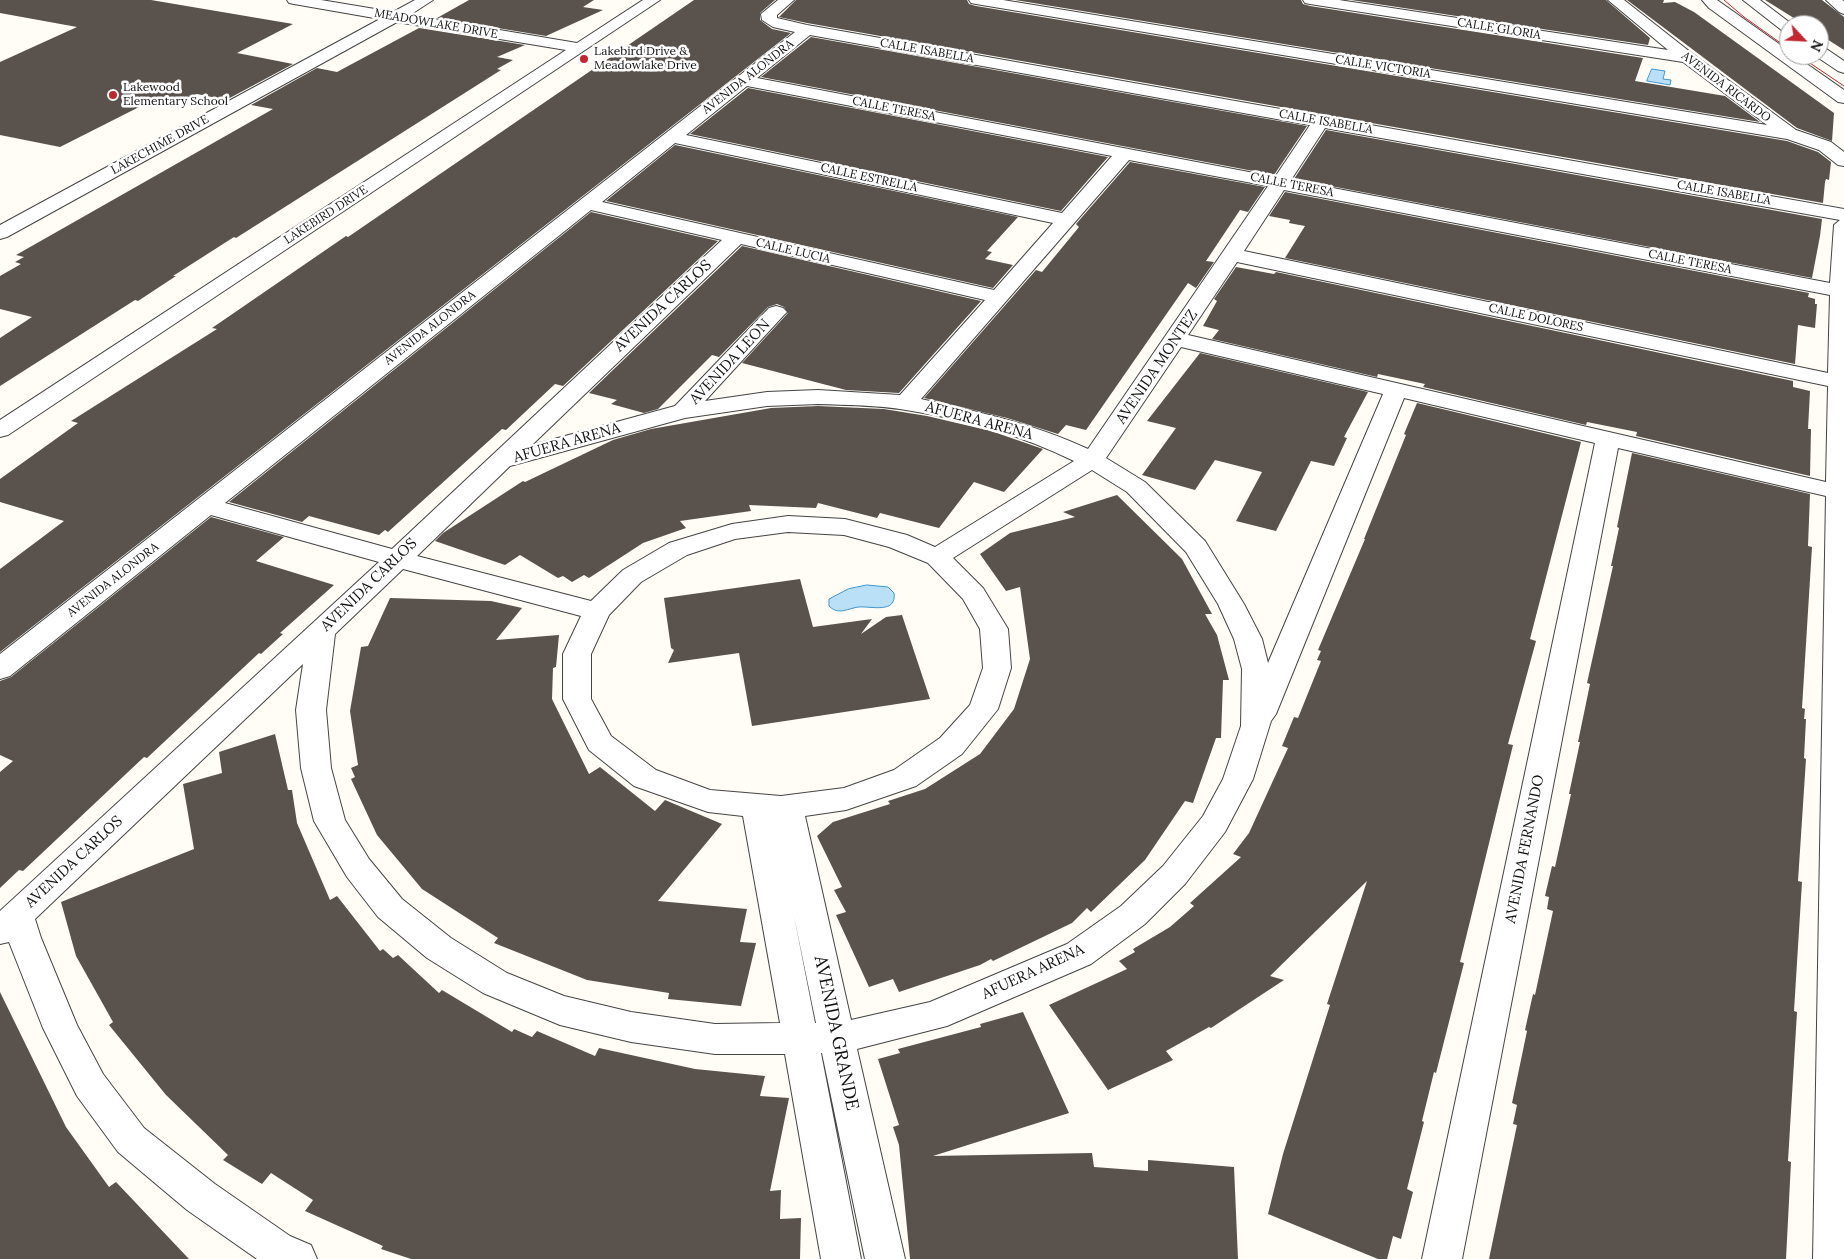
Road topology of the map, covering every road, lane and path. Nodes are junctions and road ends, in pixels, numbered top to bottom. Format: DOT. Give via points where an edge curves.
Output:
graph roads {
  1 [pos="294,0"];
  2 [pos="426,0"];
  3 [pos="653,0"];
  4 [pos="787,0"];
  5 [pos="976,0"];
  6 [pos="1310,0"];
  7 [pos="1615,0"];
  8 [pos="1709,0"];
  9 [pos="1750,0"];
  10 [pos="1833,0"];
  11 [pos="1844,9"];
  12 [pos="396,17"];
  13 [pos="1779,22"];
  14 [pos="807,30"];
  15 [pos="579,48"];
  16 [pos="1688,58"];
  17 [pos="1829,58"];
  18 [pos="1844,68"];
  19 [pos="744,80"];
  20 [pos="1844,98"];
  21 [pos="1321,122"];
  22 [pos="1790,134"];
  23 [pos="672,137"];
  24 [pos="1125,153"];
  25 [pos="1844,162"];
  26 [pos="1280,183"];
  27 [pos="588,204"];
  28 [pos="1844,215"];
  29 [pos="1067,220"];
  30 [pos="1844,225"];
  31 [pos="0,233"];
  32 [pos="736,238"];
  33 [pos="1232,255"];
  34 [pos="1840,291"];
  35 [pos="999,297"];
  36 [pos="776,312"];
  37 [pos="1176,339"];
  38 [pos="1839,382"];
  39 [pos="1396,390"];
  40 [pos="906,403"];
  41 [pos="683,411"];
  42 [pos="0,430"];
  43 [pos="1608,439"];
  44 [pos="1092,460"];
  45 [pos="498,462"];
  46 [pos="1839,492"];
  47 [pos="207,506"];
  48 [pos="937,557"];
  49 [pos="397,559"];
  50 [pos="597,611"];
  51 [pos="322,630"];
  52 [pos="0,670"];
  53 [pos="1256,726"];
  54 [pos="772,806"];
  55 [pos="8,923"];
  56 [pos="800,1038"];
  57 [pos="837,1038"];
  58 [pos="297,1259"];
  59 [pos="841,1259"];
  60 [pos="885,1259"];
  61 [pos="1442,1259"];
  62 [pos="1833,1259"];
  1 -- 12 [label="street, MEADOWLAKE DRIVE"];
  2 -- 12 [label="street, LAKECHIME DRIVE"];
  3 -- 15 [label="street, LAKEBIRD DRIVE"];
  4 -- 14 [label="street, AVENIDA ALONDRA" via="769,14 770,20"];
  5 -- 22 [label="street, CALLE VICTORIA"];
  6 -- 16 [label="street, CALLE GLORIA"];
  7 -- 16 [label="street, AVENIDA RICARDO"];
  8 -- 20 [label="street"];
  9 -- 13 [label="street"];
  10 -- 11 [label="street"];
  12 -- 15 [label="street, MEADOWLAKE DRIVE"];
  12 -- 31 [label="street, LAKECHIME DRIVE"];
  14 -- 19 [label="street, AVENIDA ALONDRA"];
  14 -- 21 [label="street, CALLE ISABELLA"];
  15 -- 42 [label="street, LAKEBIRD DRIVE"];
  16 -- 22 [label="street, AVENIDA RICARDO"];
  17 -- 18 [label="street"];
  19 -- 23 [label="street, AVENIDA ALONDRA"];
  19 -- 24 [label="street, CALLE TERESA"];
  21 -- 26 [label="street, AVENIDA MONTEZ"];
  21 -- 28 [label="street, CALLE ISABELLA"];
  22 -- 25 [label="street, AVENIDA RICARDO" via="1825,146"];
  23 -- 27 [label="street, AVENIDA ALONDRA"];
  23 -- 29 [label="street, CALLE ESTRELLA"];
  24 -- 26 [label="street, CALLE TERESA"];
  24 -- 29 [label="street"];
  26 -- 33 [label="street, AVENIDA MONTEZ"];
  26 -- 34 [label="street, CALLE TERESA"];
  27 -- 32 [label="street, CALLE LUCIA"];
  27 -- 47 [label="street, AVENIDA ALONDRA"];
  29 -- 35 [label="street"];
  30 -- 34 [label="street"];
  32 -- 35 [label="street, CALLE LUCIA"];
  32 -- 45 [label="street, AVENIDA CARLOS"];
  33 -- 37 [label="street, AVENIDA MONTEZ"];
  33 -- 38 [label="street, CALLE DOLORES"];
  34 -- 38 [label="street"];
  35 -- 40 [label="street"];
  36 -- 41 [label="street, AVENIDA LEON"];
  37 -- 39 [label="street"];
  37 -- 44 [label="street, AVENIDA MONTEZ"];
  38 -- 46 [label="street"];
  39 -- 43 [label="street"];
  39 -- 53 [label="street"];
  40 -- 41 [label="street, AFUERA ARENA" via="818,397 766,399"];
  40 -- 44 [label="street, AFUERA ARENA" via="1001,424 1052,441"];
  41 -- 45 [label="street, AFUERA ARENA"];
  43 -- 46 [label="street"];
  43 -- 61 [label="street, AVENIDA FERNANDO"];
  44 -- 48 [label="street, AVENIDA MONTEZ"];
  44 -- 53 [label="street, AFUERA ARENA" via="1136,487 1196,547 1215,575 1248,639 1256,669"];
  45 -- 49 [label="street, AVENIDA CARLOS"];
  46 -- 62 [label="street"];
  47 -- 49 [label="street"];
  47 -- 52 [label="street, AVENIDA ALONDRA"];
  48 -- 50 [label="street" via="898,541 845,527 788,524 732,532 678,549 647,567 632,576"];
  48 -- 54 [label="street" via="974,594 994,629 997,668 983,709 952,746 905,778 846,799"];
  49 -- 50 [label="street"];
  49 -- 51 [label="street, AVENIDA CARLOS"];
  50 -- 54 [label="street" via="577,654 577,699 600,743 645,778 708,801"];
  51 -- 55 [label="street, AVENIDA CARLOS"];
  51 -- 56 [label="street, AFUERA ARENA" via="311,710 316,768 330,821 358,868 390,908 439,948 495,983 560,1010 630,1027 715,1038"];
  53 -- 57 [label="street, AFUERA ARENA" via="1238,779 1214,824 1174,875 1133,915 1078,954 1013,984 935,1016"];
  54 -- 56 [label="street"];
  54 -- 57 [label="street, AVENIDA GRANDE"];
  55 -- 58 [label="street" via="24,938 61,1028 90,1085 132,1140 201,1197 276,1249"];
  56 -- 57 [label="street, AFUERA ARENA"];
  56 -- 59 [label="street"];
  57 -- 60 [label="street, AVENIDA GRANDE"];
}
